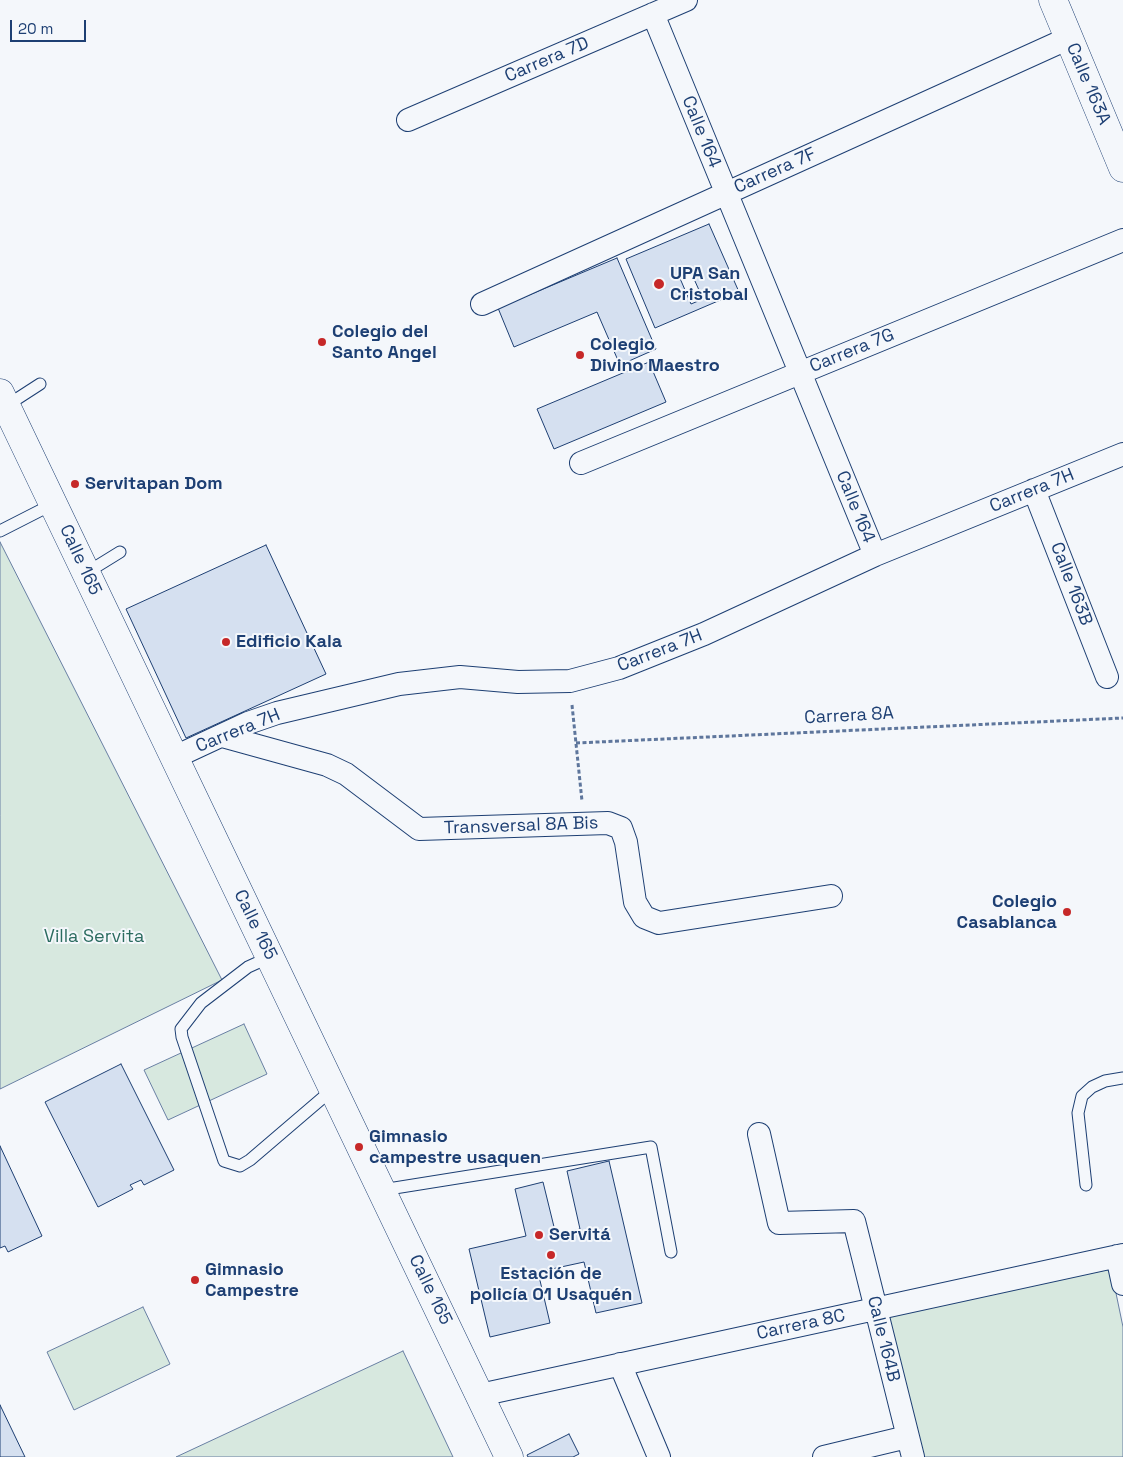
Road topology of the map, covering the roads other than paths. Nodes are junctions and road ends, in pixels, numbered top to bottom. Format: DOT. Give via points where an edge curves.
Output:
graph roads {
  1 [pos="686,0"];
  2 [pos="1053,0"];
  3 [pos="653,14"];
  4 [pos="1069,38"];
  5 [pos="408,120"];
  6 [pos="1123,168"];
  7 [pos="727,193"];
  8 [pos="1123,240"];
  9 [pos="482,304"];
  10 [pos="800,373"];
  11 [pos="40,384"];
  12 [pos="3,399"];
  13 [pos="1123,454"];
  14 [pos="581,463"];
  15 [pos="1034,490"];
  16 [pos="53,504"];
  17 [pos="0,531"];
  18 [pos="120,552"];
  19 [pos="875,555"];
  20 [pos="86,573"];
  21 [pos="1108,677"];
  22 [pos="222,736"];
  23 [pos="175,757"];
  24 [pos="831,896"];
  25 [pos="270,957"];
  26 [pos="1123,1078"];
  27 [pos="334,1089"];
  28 [pos="759,1134"];
  29 [pos="1086,1185"];
  30 [pos="382,1190"];
  31 [pos="671,1252"];
  32 [pos="1120,1256"];
  33 [pos="1123,1284"];
  34 [pos="876,1309"];
  35 [pos="620,1364"];
  36 [pos="480,1395"];
  37 [pos="910,1447"];
  38 [pos="509,1457"];
  39 [pos="659,1457"];
  40 [pos="824,1457"];
  1 -- 3 [label="street, Carrera 7D"];
  2 -- 4 [label="street, Calle 163A"];
  3 -- 5 [label="street, Carrera 7D"];
  3 -- 7 [label="street, Calle 164"];
  4 -- 6 [label="street, Calle 163A"];
  4 -- 7 [label="street, Carrera 7F"];
  7 -- 9 [label="street, Carrera 7F"];
  7 -- 10 [label="street, Calle 164"];
  8 -- 10 [label="street, Carrera 7G"];
  10 -- 14 [label="street, Carrera 7G"];
  10 -- 19 [label="street, Calle 164"];
  11 -- 12 [label="lane"];
  12 -- 16 [label="street, Calle 165"];
  13 -- 15 [label="street, Carrera 7H"];
  15 -- 19 [label="street, Carrera 7H"];
  15 -- 21 [label="street, Calle 163B"];
  16 -- 17 [label="lane"];
  16 -- 20 [label="street, Calle 165"];
  18 -- 20 [label="lane"];
  19 -- 22 [label="street, Carrera 7H" via="704,634 619,668 570,681 518,682 460,677 399,684 277,713"];
  20 -- 23 [label="street, Calle 165"];
  22 -- 23 [label="street, Carrera 7H"];
  22 -- 24 [label="street, Transversal 8A Bis" via="327,765 346,774 419,829 584,824 608,824 621,828 635,902 644,917 659,923"];
  23 -- 25 [label="street, Calle 165"];
  25 -- 27 [label="street, Calle 165"];
  25 -- 27 [label="lane" via="248,967 201,1003 181,1029 224,1161 240,1166 250,1160"];
  26 -- 29 [label="lane" via="1092,1086 1082,1096 1078,1113"];
  27 -- 30 [label="street, Calle 165"];
  28 -- 34 [label="street, Calle 164B" via="778,1223 854,1221"];
  30 -- 31 [label="lane" via="651,1147"];
  30 -- 36 [label="street, Calle 165"];
  32 -- 33 [label="street"];
  32 -- 34 [label="street, Carrera 8C"];
  34 -- 35 [label="street, Carrera 8C"];
  34 -- 37 [label="street, Calle 164B"];
  35 -- 36 [label="street, Carrera 8C"];
  35 -- 39 [label="street"];
  36 -- 38 [label="street, Calle 165"];
  37 -- 40 [label="street"];
}
